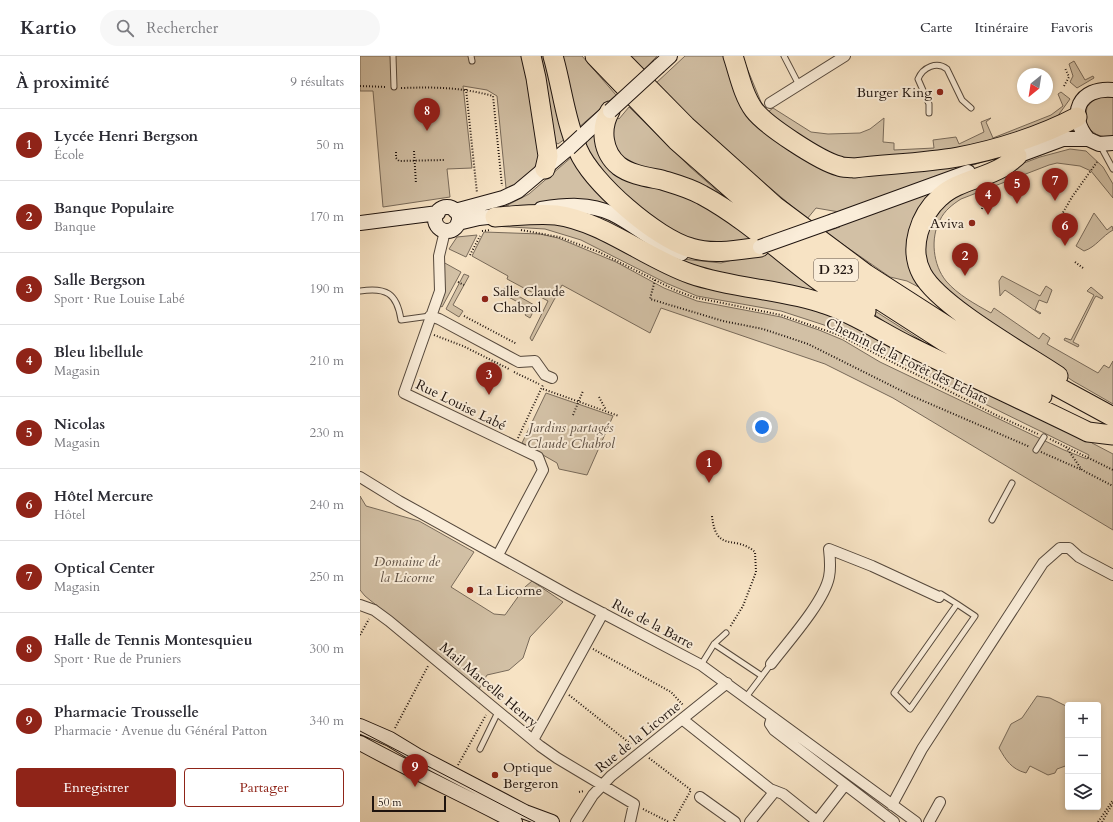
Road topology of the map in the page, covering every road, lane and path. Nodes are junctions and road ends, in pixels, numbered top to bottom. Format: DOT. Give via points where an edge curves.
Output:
graph roads {
  1 [pos="393,56"];
  2 [pos="531,56"];
  3 [pos="553,56"];
  4 [pos="595,56"];
  5 [pos="617,56"];
  6 [pos="670,56"];
  7 [pos="733,56"];
  8 [pos="784,56"];
  9 [pos="845,56"];
  10 [pos="1065,68"];
  11 [pos="799,85"];
  12 [pos="360,86"];
  13 [pos="1064,86"];
  14 [pos="394,87"];
  15 [pos="466,89"];
  16 [pos="1113,90"];
  17 [pos="770,103"];
  18 [pos="971,108"];
  19 [pos="610,110"];
  20 [pos="929,113"];
  21 [pos="1077,117"];
  22 [pos="1100,142"];
  23 [pos="414,151"];
  24 [pos="396,152"];
  25 [pos="1017,156"];
  26 [pos="414,160"];
  27 [pos="444,160"];
  28 [pos="1098,162"];
  29 [pos="1113,168"];
  30 [pos="545,169"];
  31 [pos="1056,173"];
  32 [pos="1017,180"];
  33 [pos="416,184"];
  34 [pos="1054,187"];
  35 [pos="503,194"];
  36 [pos="1015,194"];
  37 [pos="984,195"];
  38 [pos="478,198"];
  39 [pos="982,209"];
  40 [pos="457,217"];
  41 [pos="439,221"];
  42 [pos="360,223"];
  43 [pos="495,224"];
  44 [pos="1054,228"];
  45 [pos="514,230"];
  46 [pos="482,231"];
  47 [pos="480,236"];
  48 [pos="760,247"];
  49 [pos="470,255"];
  50 [pos="1075,262"];
  51 [pos="1083,268"];
  52 [pos="655,280"];
  53 [pos="458,282"];
  54 [pos="464,285"];
  55 [pos="360,292"];
  56 [pos="430,316"];
  57 [pos="464,316"];
  58 [pos="431,334"];
  59 [pos="517,344"];
  60 [pos="945,363"];
  61 [pos="552,378"];
  62 [pos="543,389"];
  63 [pos="583,391"];
  64 [pos="599,397"];
  65 [pos="579,401"];
  66 [pos="1113,407"];
  67 [pos="606,411"];
  68 [pos="573,415"];
  69 [pos="619,416"];
  70 [pos="1113,417"];
  71 [pos="1113,435"];
  72 [pos="1044,437"];
  73 [pos="516,442"];
  74 [pos="1065,446"];
  75 [pos="1036,450"];
  76 [pos="1082,470"];
  77 [pos="1113,470"];
  78 [pos="360,477"];
  79 [pos="1012,483"];
  80 [pos="1113,486"];
  81 [pos="712,516"];
  82 [pos="992,520"];
  83 [pos="498,555"];
  84 [pos="1113,575"];
  85 [pos="940,596"];
  86 [pos="957,604"];
  87 [pos="360,605"];
  88 [pos="603,613"];
  89 [pos="369,619"];
  90 [pos="730,626"];
  91 [pos="726,632"];
  92 [pos="360,635"];
  93 [pos="714,644"];
  94 [pos="590,648"];
  95 [pos="771,664"];
  96 [pos="701,665"];
  97 [pos="428,666"];
  98 [pos="762,676"];
  99 [pos="727,683"];
  100 [pos="568,694"];
  101 [pos="746,697"];
  102 [pos="684,705"];
  103 [pos="498,712"];
  104 [pos="486,714"];
  105 [pos="772,717"];
  106 [pos="682,719"];
  107 [pos="360,726"];
  108 [pos="394,729"];
  109 [pos="533,740"];
  110 [pos="360,743"];
  111 [pos="632,745"];
  112 [pos="480,749"];
  113 [pos="649,758"];
  114 [pos="458,766"];
  115 [pos="602,784"];
  116 [pos="845,785"];
  117 [pos="586,790"];
  118 [pos="579,792"];
  119 [pos="775,792"];
  120 [pos="700,796"];
  121 [pos="1113,801"];
  122 [pos="940,802"];
  123 [pos="634,804"];
  124 [pos="892,805"];
  125 [pos="672,816"];
  126 [pos="675,819"];
  127 [pos="818,821"];
  128 [pos="515,822"];
  129 [pos="552,822"];
  130 [pos="576,822"];
  131 [pos="630,822"];
  132 [pos="669,822"];
  133 [pos="673,822"];
  134 [pos="735,822"];
  135 [pos="750,822"];
  136 [pos="894,822"];
  137 [pos="916,822"];
  138 [pos="929,822"];
  139 [pos="1098,822"];
  140 [pos="1102,822"];
  1 -- 14 [label="lane"];
  2 -- 30 [label="highway" via="548,156"];
  3 -- 48 [label="highway" via="578,151 587,166 610,192 655,229 687,247 726,252"];
  4 -- 71 [label="highway, D 323" via="676,140 767,220 858,286 945,342"];
  5 -- 70 [label="highway, D 323" via="686,126 776,206 866,274 953,330"];
  6 -- 19 [label="street, bridge"];
  7 -- 21 [label="highway" via="745,93 754,110 776,129 823,160 839,167 854,168 958,157 1059,127"];
  8 -- 11 [label="lane"];
  9 -- 11 [label="street"];
  10 -- 13 [label="path" via="1070,78"];
  11 -- 17 [label="street"];
  12 -- 14 [label="path"];
  14 -- 15 [label="path"];
  15 -- 35 [label="path" via="493,96"];
  15 -- 38 [label="path"];
  16 -- 21 [label="street" via="1101,89 1087,95 1079,106"];
  18 -- 20 [label="lane" via="962,100 947,69 936,65 923,71 918,79 929,104"];
  19 -- 30 [label="street, bridge"];
  19 -- 60 [label="highway" via="604,126 604,139 609,154 619,166 702,195 739,218 812,276"];
  21 -- 22 [label="street" via="1080,129"];
  22 -- 25 [label="street" via="1063,139"];
  22 -- 29 [label="lane"];
  23 -- 26 [label="path"];
  24 -- 26 [label="path" via="396,158 400,161"];
  25 -- 48 [label="street, bridge"];
  25 -- 66 [label="highway" via="1002,168 964,182 941,196 926,211 919,227 917,242 916,258 922,274 934,290 962,313 1070,384"];
  26 -- 27 [label="path"];
  26 -- 33 [label="path"];
  28 -- 44 [label="path" via="1072,197"];
  30 -- 35 [label="street" via="522,188"];
  31 -- 34 [label="path"];
  32 -- 36 [label="path"];
  35 -- 40 [label="street"];
  37 -- 39 [label="path"];
  40 -- 41 [label="street" via="447,208"];
  40 -- 41 [label="street" via="452,230"];
  40 -- 43 [label="street" via="479,218"];
  41 -- 42 [label="street" via="422,215"];
  41 -- 56 [label="street, Rue Louise Labé" via="440,291"];
  43 -- 46 [label="path"];
  43 -- 48 [label="street" via="563,205 583,206 613,214 653,241 684,254 720,258"];
  43 -- 60 [label="highway" via="556,215 575,220 690,274 728,284 806,298 843,310"];
  45 -- 52 [label="path, Chemin de la Forêt des Echats" via="560,237 599,252"];
  47 -- 49 [label="path"];
  50 -- 51 [label="path"];
  52 -- 72 [label="path, Chemin de la Forêt des Echats" via="693,297 781,315 839,335"];
  52 -- 75 [label="path" via="650,299 808,344 912,396"];
  53 -- 54 [label="path"];
  55 -- 56 [label="lane" via="372,289 395,298 401,320"];
  56 -- 61 [label="street" via="519,362 535,361 545,375"];
  56 -- 83 [label="street, Rue Louise Labé" via="404,393 538,457 543,470"];
  57 -- 59 [label="path"];
  58 -- 62 [label="path" via="462,346 544,386"];
  60 -- 71 [label="highway" via="1088,432"];
  62 -- 65 [label="path"];
  62 -- 73 [label="path"];
  63 -- 65 [label="path"];
  64 -- 67 [label="path"];
  65 -- 67 [label="path"];
  65 -- 68 [label="path"];
  67 -- 69 [label="path"];
  72 -- 74 [label="path, Chemin de la Forêt des Echats"];
  72 -- 75 [label="lane"];
  74 -- 76 [label="path"];
  74 -- 77 [label="path, Chemin de la Forêt des Echats"];
  75 -- 76 [label="path"];
  76 -- 80 [label="path"];
  78 -- 83 [label="street, Rue de la Barre"];
  79 -- 82 [label="lane"];
  81 -- 90 [label="path" via="716,536 750,547 755,552 756,572 743,606"];
  83 -- 88 [label="street, Rue de la Barre"];
  84 -- 124 [label="street" via="1079,557 1069,548 1060,548 1043,563 922,749"];
  85 -- 86 [label="lane"];
  85 -- 95 [label="street" via="829,549 829,578 824,589"];
  86 -- 86 [label="lane" via="894,693 910,709 975,616"];
  87 -- 103 [label="street, Mail Marcelle Henry" via="374,610 389,621"];
  88 -- 96 [label="street, Rue de la Barre"];
  88 -- 109 [label="street"];
  89 -- 92 [label="path"];
  91 -- 93 [label="lane"];
  93 -- 96 [label="lane"];
  93 -- 98 [label="lane"];
  94 -- 102 [label="path" via="671,692"];
  95 -- 98 [label="lane"];
  96 -- 99 [label="street, Rue de la Barre"];
  97 -- 108 [label="path"];
  98 -- 101 [label="lane"];
  99 -- 101 [label="street, Rue de la Barre"];
  99 -- 106 [label="street, Rue de la Licorne"];
  100 -- 111 [label="path"];
  101 -- 105 [label="street, Rue de la Barre"];
  103 -- 109 [label="street, Mail Marcelle Henry"];
  103 -- 112 [label="lane"];
  104 -- 114 [label="path"];
  105 -- 116 [label="street" via="770,724 774,730"];
  105 -- 124 [label="street, Rue de la Barre"];
  106 -- 115 [label="street, Rue de la Licorne"];
  106 -- 119 [label="street"];
  107 -- 129 [label="street" via="390,739 526,812"];
  109 -- 115 [label="street, Mail Marcelle Henry" via="556,758"];
  110 -- 128 [label="street" via="381,756 406,766"];
  113 -- 126 [label="path" via="691,790"];
  115 -- 123 [label="street, Mail Marcelle Henry"];
  115 -- 130 [label="street, Rue de la Licorne"];
  116 -- 127 [label="street"];
  116 -- 136 [label="street"];
  117 -- 118 [label="path"];
  119 -- 127 [label="street" via="783,794"];
  119 -- 135 [label="street"];
  120 -- 134 [label="street"];
  121 -- 139 [label="path"];
  121 -- 140 [label="path"];
  122 -- 138 [label="street"];
  123 -- 131 [label="street"];
  123 -- 132 [label="path"];
  124 -- 137 [label="street, Rue de la Barre"];
  125 -- 126 [label="path"];
  126 -- 133 [label="path"];
}
